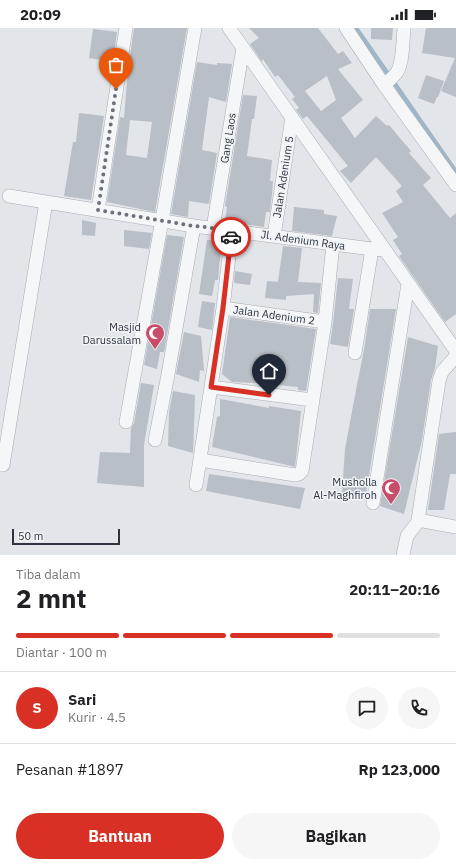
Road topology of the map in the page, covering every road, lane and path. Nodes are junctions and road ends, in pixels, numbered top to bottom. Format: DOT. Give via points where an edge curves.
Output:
graph roads {
  1 [pos="126,28"];
  2 [pos="195,28"];
  3 [pos="229,28"];
  4 [pos="346,28"];
  5 [pos="404,28"];
  6 [pos="243,48"];
  7 [pos="390,79"];
  8 [pos="292,117"];
  9 [pos="456,185"];
  10 [pos="9,196"];
  11 [pos="46,202"];
  12 [pos="98,210"];
  13 [pos="162,220"];
  14 [pos="194,226"];
  15 [pos="213,228"];
  16 [pos="232,230"];
  17 [pos="274,236"];
  18 [pos="333,244"];
  19 [pos="378,249"];
  20 [pos="408,284"];
  21 [pos="223,308"];
  22 [pos="325,322"];
  23 [pos="456,351"];
  24 [pos="355,353"];
  25 [pos="456,356"];
  26 [pos="211,387"];
  27 [pos="312,400"];
  28 [pos="126,422"];
  29 [pos="155,440"];
  30 [pos="200,460"];
  31 [pos="3,465"];
  32 [pos="196,485"];
  33 [pos="373,502"];
  34 [pos="413,527"];
  35 [pos="456,527"];
  36 [pos="403,555"];
  1 -- 12 [label="street"];
  2 -- 13 [label="street"];
  3 -- 6 [label="street"];
  4 -- 7 [label="street"];
  5 -- 7 [label="street" via="399,69"];
  6 -- 8 [label="street"];
  6 -- 15 [label="street, Gang Laos"];
  7 -- 9 [label="street"];
  8 -- 17 [label="street, Jalan Adenium 5"];
  8 -- 19 [label="street"];
  10 -- 11 [label="street, Jl. Adenium Raya"];
  11 -- 12 [label="street, Jl. Adenium Raya"];
  11 -- 31 [label="street"];
  12 -- 13 [label="street, Jl. Adenium Raya"];
  13 -- 14 [label="street, Jl. Adenium Raya"];
  13 -- 28 [label="street"];
  14 -- 15 [label="street, Jl. Adenium Raya"];
  14 -- 29 [label="street"];
  15 -- 16 [label="street, Jl. Adenium Raya"];
  16 -- 17 [label="street, Jl. Adenium Raya"];
  16 -- 21 [label="street"];
  17 -- 18 [label="street, Jl. Adenium Raya"];
  18 -- 19 [label="street, Jl. Adenium Raya"];
  18 -- 22 [label="street"];
  19 -- 20 [label="street"];
  19 -- 24 [label="street"];
  20 -- 23 [label="street"];
  20 -- 33 [label="street"];
  21 -- 22 [label="street, Jalan Adenium 2"];
  21 -- 26 [label="street"];
  22 -- 27 [label="street"];
  25 -- 34 [label="street" via="442,372 438,382"];
  26 -- 27 [label="street"];
  26 -- 30 [label="street"];
  27 -- 30 [label="street" via="302,469 299,474"];
  30 -- 32 [label="street"];
  34 -- 35 [label="street"];
  34 -- 36 [label="street"];
}
